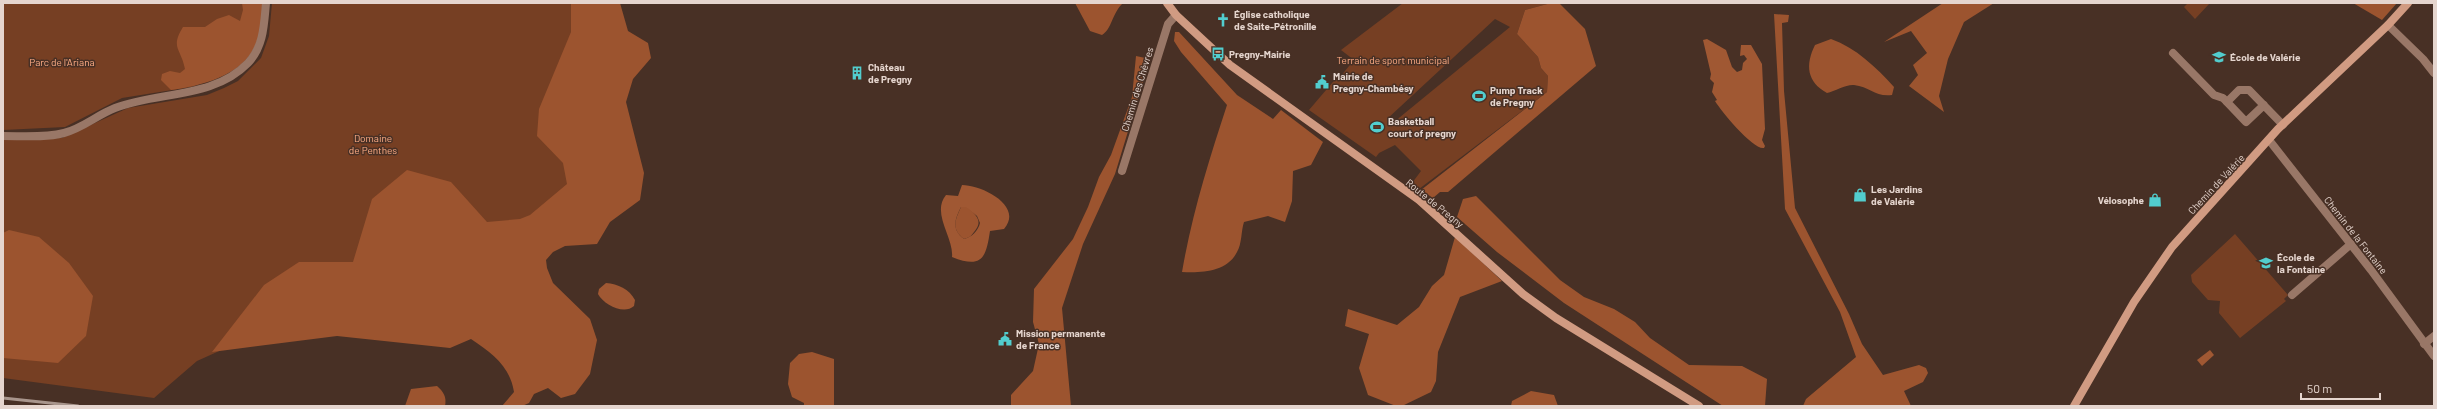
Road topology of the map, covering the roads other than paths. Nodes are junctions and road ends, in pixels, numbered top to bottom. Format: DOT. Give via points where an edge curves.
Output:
graph roads {
  1 [pos="266,3"];
  2 [pos="1167,3"];
  3 [pos="2408,3"];
  4 [pos="1176,14"];
  5 [pos="2388,25"];
  6 [pos="2173,53"];
  7 [pos="2434,73"];
  8 [pos="2227,102"];
  9 [pos="2264,105"];
  10 [pos="2284,125"];
  11 [pos="3,136"];
  12 [pos="2269,140"];
  13 [pos="1122,171"];
  14 [pos="2351,244"];
  15 [pos="2292,295"];
  16 [pos="2434,336"];
  17 [pos="2424,344"];
  18 [pos="2434,356"];
  19 [pos="1699,406"];
  20 [pos="2074,406"];
  1 -- 11 [label="street" via="263,31 256,52 239,71 215,84 115,108 63,133"];
  2 -- 4 [label="street, Route de Pregny"];
  3 -- 5 [label="street, Chemin de Valérie"];
  4 -- 13 [label="street, Chemin des Chèvres" via="1168,24"];
  4 -- 19 [label="street, Route de Pregny" via="1242,74 1419,200 1522,294 1556,318"];
  5 -- 7 [label="street"];
  5 -- 10 [label="street, Chemin de Valérie"];
  6 -- 8 [label="street" via="2214,95"];
  8 -- 9 [label="street" via="2239,90 2249,90"];
  8 -- 9 [label="street" via="2246,122"];
  9 -- 10 [label="street"];
  10 -- 12 [label="street, Chemin de Valérie"];
  12 -- 14 [label="street, Chemin de la Fontaine"];
  12 -- 20 [label="street, Chemin de Valérie" via="2167,254 2127,313"];
  14 -- 15 [label="street"];
  14 -- 17 [label="street, Chemin de la Fontaine"];
  16 -- 17 [label="street"];
  17 -- 18 [label="street, Chemin de la Fontaine"];
}
